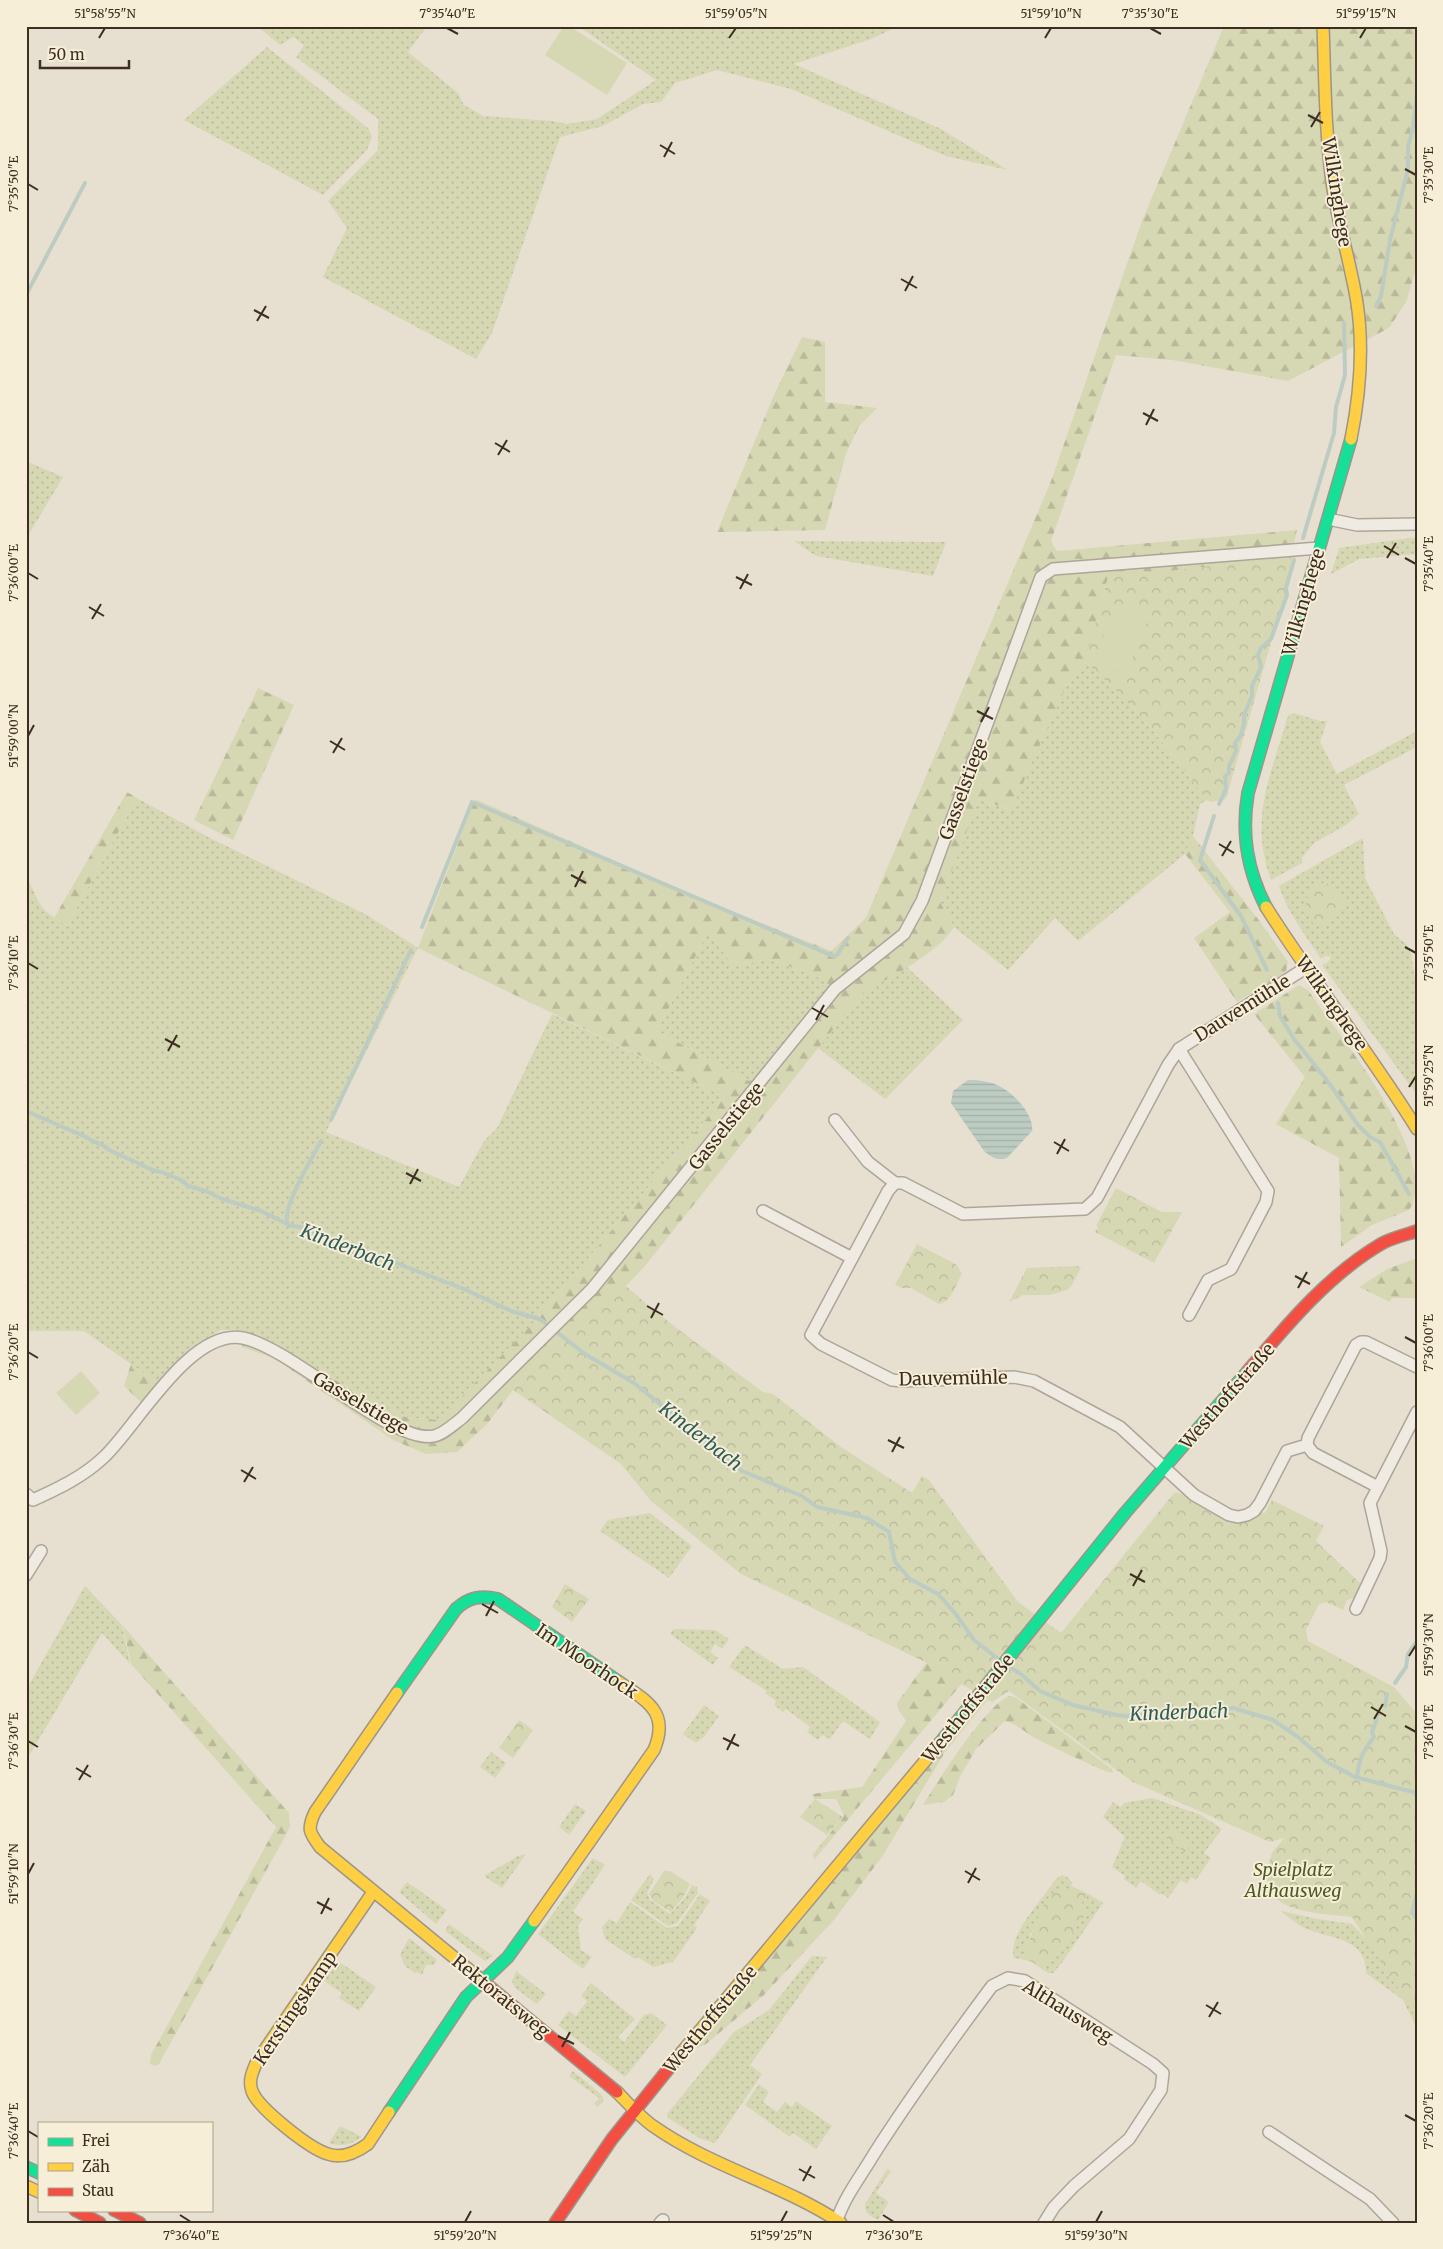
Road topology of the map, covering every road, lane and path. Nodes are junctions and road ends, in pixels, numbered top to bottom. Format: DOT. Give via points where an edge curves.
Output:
graph roads {
  1 [pos="1323,26"];
  2 [pos="1328,519"];
  3 [pos="1417,524"];
  4 [pos="1318,548"];
  5 [pos="1307,967"];
  6 [pos="1179,1049"];
  7 [pos="835,1120"];
  8 [pos="1417,1129"];
  9 [pos="895,1183"];
  10 [pos="763,1211"];
  11 [pos="1417,1231"];
  12 [pos="852,1258"];
  13 [pos="1189,1316"];
  14 [pos="1417,1368"];
  15 [pos="1417,1412"];
  16 [pos="1307,1445"];
  17 [pos="1164,1469"];
  18 [pos="1378,1487"];
  19 [pos="26,1494"];
  20 [pos="42,1551"];
  21 [pos="26,1575"];
  22 [pos="1356,1609"];
  23 [pos="310,1824"];
  24 [pos="373,1892"];
  25 [pos="482,1980"];
  26 [pos="636,2110"];
  27 [pos="1269,2132"];
  28 [pos="26,2167"];
  29 [pos="38,2173"];
  30 [pos="26,2186"];
  31 [pos="38,2192"];
  32 [pos="79,2212"];
  33 [pos="118,2212"];
  34 [pos="838,2222"];
  35 [pos="100,2223"];
  36 [pos="140,2223"];
  37 [pos="555,2223"];
  38 [pos="1044,2223"];
  39 [pos="1393,2223"];
  1 -- 2 [label="street, Wilkinghege" via="1333,189 1357,302 1361,340 1356,416"];
  2 -- 3 [label="street" via="1357,524"];
  2 -- 4 [label="street, Wilkinghege"];
  4 -- 5 [label="street, Wilkinghege" via="1248,793 1243,824 1245,852 1254,882 1267,908"];
  4 -- 19 [label="street, Gasselstiege" via="1053,569 1041,577 922,902 904,934 835,989 592,1289 462,1418 436,1436 401,1430 275,1352 243,1338 226,1339 207,1345 182,1365 105,1456 85,1474 32,1500"];
  5 -- 6 [label="street, Dauvemühle"];
  5 -- 8 [label="street, Wilkinghege"];
  6 -- 9 [label="street, Dauvemühle" via="1097,1198 1085,1210 963,1214"];
  6 -- 13 [label="street, Dauvemühle" via="1266,1186 1268,1197 1231,1268 1208,1280"];
  7 -- 9 [label="street, Dauvemühle" via="868,1162"];
  9 -- 12 [label="street, Dauvemühle"];
  10 -- 12 [label="street"];
  11 -- 17 [label="street, Westhoffstraße" via="1382,1243 1346,1268 1299,1313"];
  12 -- 17 [label="street, Dauvemühle" via="814,1328 811,1335 815,1340 892,1380 1014,1377 1034,1381 1120,1427"];
  14 -- 16 [label="street" via="1361,1342 1352,1350"];
  15 -- 18 [label="street"];
  16 -- 17 [label="street" via="1286,1451 1260,1503 1254,1511 1238,1517 1194,1495"];
  16 -- 18 [label="street" via="1313,1453"];
  17 -- 26 [label="street, Westhoffstraße"];
  18 -- 22 [label="street" via="1370,1503 1380,1558"];
  20 -- 21 [label="street"];
  23 -- 24 [label="street, Rektoratsweg" via="310,1833 317,1844"];
  23 -- 25 [label="street, Im Moorhock" via="315,1812 456,1609 468,1598 488,1596 502,1601 645,1700 657,1713 661,1726 661,1735 654,1750 508,1957"];
  24 -- 25 [label="street, Rektoratsweg"];
  24 -- 25 [label="street, Kerstingskamp" via="257,2061 250,2081 258,2102 268,2114 327,2154 345,2155 362,2149 466,1996"];
  25 -- 26 [label="street, Rektoratsweg"];
  26 -- 34 [label="street, Rektoratsweg" via="652,2126 682,2144 823,2211"];
  26 -- 37 [label="street, Westhoffstraße" via="612,2139"];
  27 -- 39 [label="street" via="1370,2199"];
  28 -- 29 [label="street"];
  30 -- 31 [label="street"];
  32 -- 35 [label="street"];
  33 -- 36 [label="street"];
  34 -- 38 [label="street, Althausweg" via="841,2207 881,2144 976,2007 997,1982 1014,1978 1025,1981 1080,2015 1153,2064 1162,2074 1160,2090 1129,2139 1061,2200"];
}
